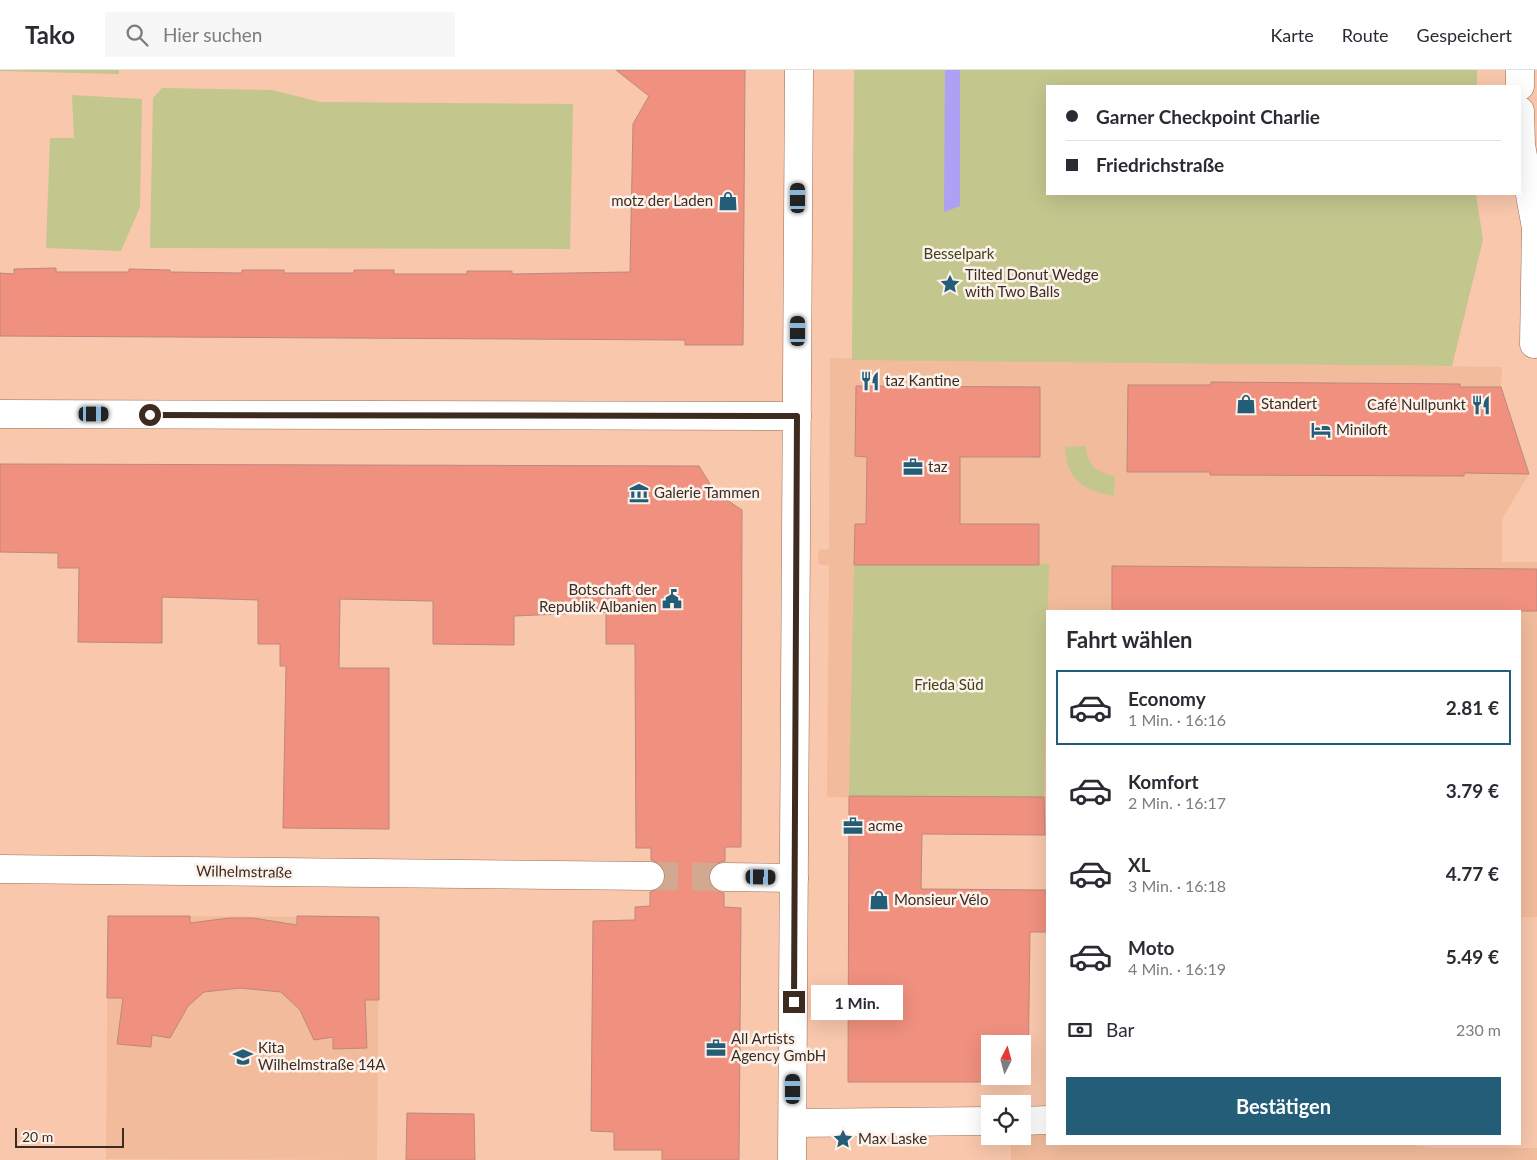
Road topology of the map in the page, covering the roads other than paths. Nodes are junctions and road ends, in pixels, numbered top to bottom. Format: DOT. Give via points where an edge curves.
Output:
graph roads {
  1 [pos="799,70"];
  2 [pos="1520,70"];
  3 [pos="1520,85"];
  4 [pos="1521,150"];
  5 [pos="1534,344"];
  6 [pos="0,414"];
  7 [pos="797,416"];
  8 [pos="0,869"];
  9 [pos="650,876"];
  10 [pos="724,877"];
  11 [pos="794,878"];
  12 [pos="1046,1120"];
  13 [pos="981,1121"];
  14 [pos="1031,1121"];
  15 [pos="793,1123"];
  16 [pos="792,1160"];
  1 -- 7 [label="street"];
  2 -- 3 [label="street"];
  4 -- 5 [label="street" via="1536,228"];
  6 -- 7 [label="street"];
  7 -- 11 [label="street"];
  8 -- 9 [label="street, Wilhelmstraße"];
  10 -- 11 [label="street"];
  11 -- 15 [label="street"];
  12 -- 14 [label="street"];
  13 -- 15 [label="street"];
  15 -- 16 [label="street"];
}
